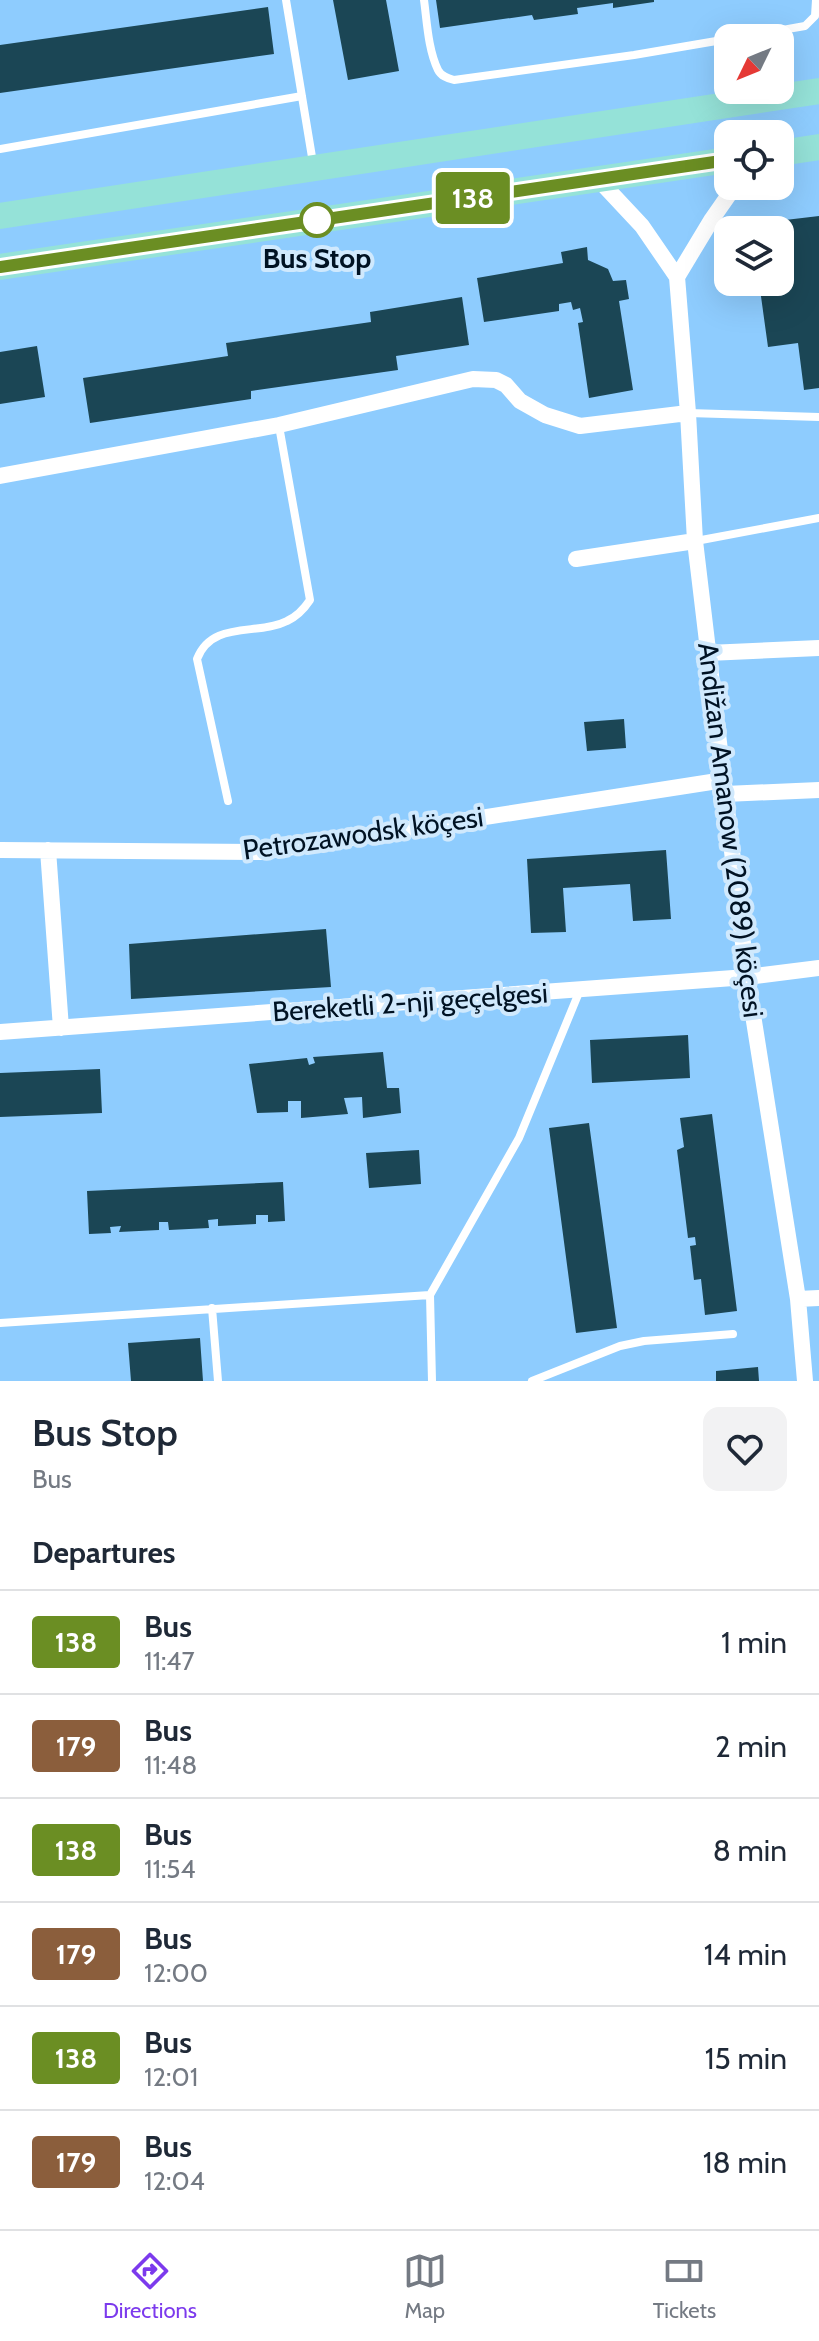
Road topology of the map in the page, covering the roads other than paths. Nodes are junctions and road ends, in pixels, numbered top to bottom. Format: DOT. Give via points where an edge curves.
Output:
graph roads {
  1 [pos="286,0"];
  2 [pos="424,0"];
  3 [pos="816,0"];
  4 [pos="794,28"];
  5 [pos="714,41"];
  6 [pos="819,91"];
  7 [pos="302,96"];
  8 [pos="819,147"];
  9 [pos="0,149"];
  10 [pos="794,151"];
  11 [pos="714,162"];
  12 [pos="314,168"];
  13 [pos="598,179"];
  14 [pos="725,200"];
  15 [pos="0,216"];
  16 [pos="0,267"];
  17 [pos="677,277"];
  18 [pos="688,413"];
  19 [pos="819,417"];
  20 [pos="279,425"];
  21 [pos="0,476"];
  22 [pos="819,518"];
  23 [pos="695,541"];
  24 [pos="576,559"];
  25 [pos="819,648"];
  26 [pos="708,653"];
  27 [pos="724,787"];
  28 [pos="819,790"];
  29 [pos="228,801"];
  30 [pos="0,850"];
  31 [pos="48,850"];
  32 [pos="819,968"];
  33 [pos="747,977"];
  34 [pos="581,989"];
  35 [pos="61,1028"];
  36 [pos="0,1032"];
  37 [pos="430,1295"];
  38 [pos="819,1298"];
  39 [pos="798,1299"];
  40 [pos="212,1308"];
  41 [pos="0,1323"];
  42 [pos="733,1334"];
  43 [pos="218,1381"];
  44 [pos="432,1381"];
  45 [pos="532,1381"];
  46 [pos="805,1381"];
  1 -- 7 [label="lane"];
  2 -- 5 [label="lane" via="439,72 454,80"];
  3 -- 4 [label="lane" via="815,16"];
  6 -- 12 [label="main road"];
  7 -- 9 [label="lane"];
  7 -- 12 [label="lane"];
  8 -- 10 [label="main road"];
  11 -- 13 [label="main road"];
  12 -- 15 [label="main road"];
  13 -- 16 [label="main road"];
  13 -- 17 [label="street, Andižan Amanow (2089) köçesi" via="642,226"];
  14 -- 17 [label="street"];
  17 -- 18 [label="street, Andižan Amanow (2089) köçesi"];
  18 -- 19 [label="lane"];
  18 -- 20 [label="street" via="580,426 545,415 496,380 473,379"];
  18 -- 23 [label="street, Andižan Amanow (2089) köçesi"];
  20 -- 21 [label="street"];
  20 -- 29 [label="lane" via="310,600 285,623 219,635 202,647 197,659"];
  22 -- 23 [label="lane"];
  23 -- 24 [label="street"];
  23 -- 26 [label="street, Andižan Amanow (2089) köçesi"];
  25 -- 26 [label="street"];
  26 -- 27 [label="street, Andižan Amanow (2089) köçesi"];
  27 -- 28 [label="street, Petrozawodsk köçesi"];
  27 -- 31 [label="street, Petrozawodsk köçesi" via="261,852"];
  27 -- 33 [label="street, Andižan Amanow (2089) köçesi"];
  30 -- 31 [label="street, Petrozawodsk köçesi"];
  31 -- 35 [label="street"];
  32 -- 33 [label="street, Bereketli 2-nji geçelgesi"];
  33 -- 34 [label="street, Bereketli 2-nji geçelgesi"];
  33 -- 39 [label="street, Andižan Amanow (2089) köçesi"];
  34 -- 35 [label="street, Bereketli 2-nji geçelgesi"];
  34 -- 37 [label="lane" via="519,1138"];
  35 -- 36 [label="street, Bereketli 2-nji geçelgesi"];
  37 -- 40 [label="lane"];
  37 -- 44 [label="lane"];
  38 -- 39 [label="street"];
  39 -- 46 [label="street, Andižan Amanow (2089) köçesi"];
  40 -- 41 [label="lane"];
  40 -- 43 [label="lane"];
  42 -- 45 [label="lane" via="620,1346"];
}
